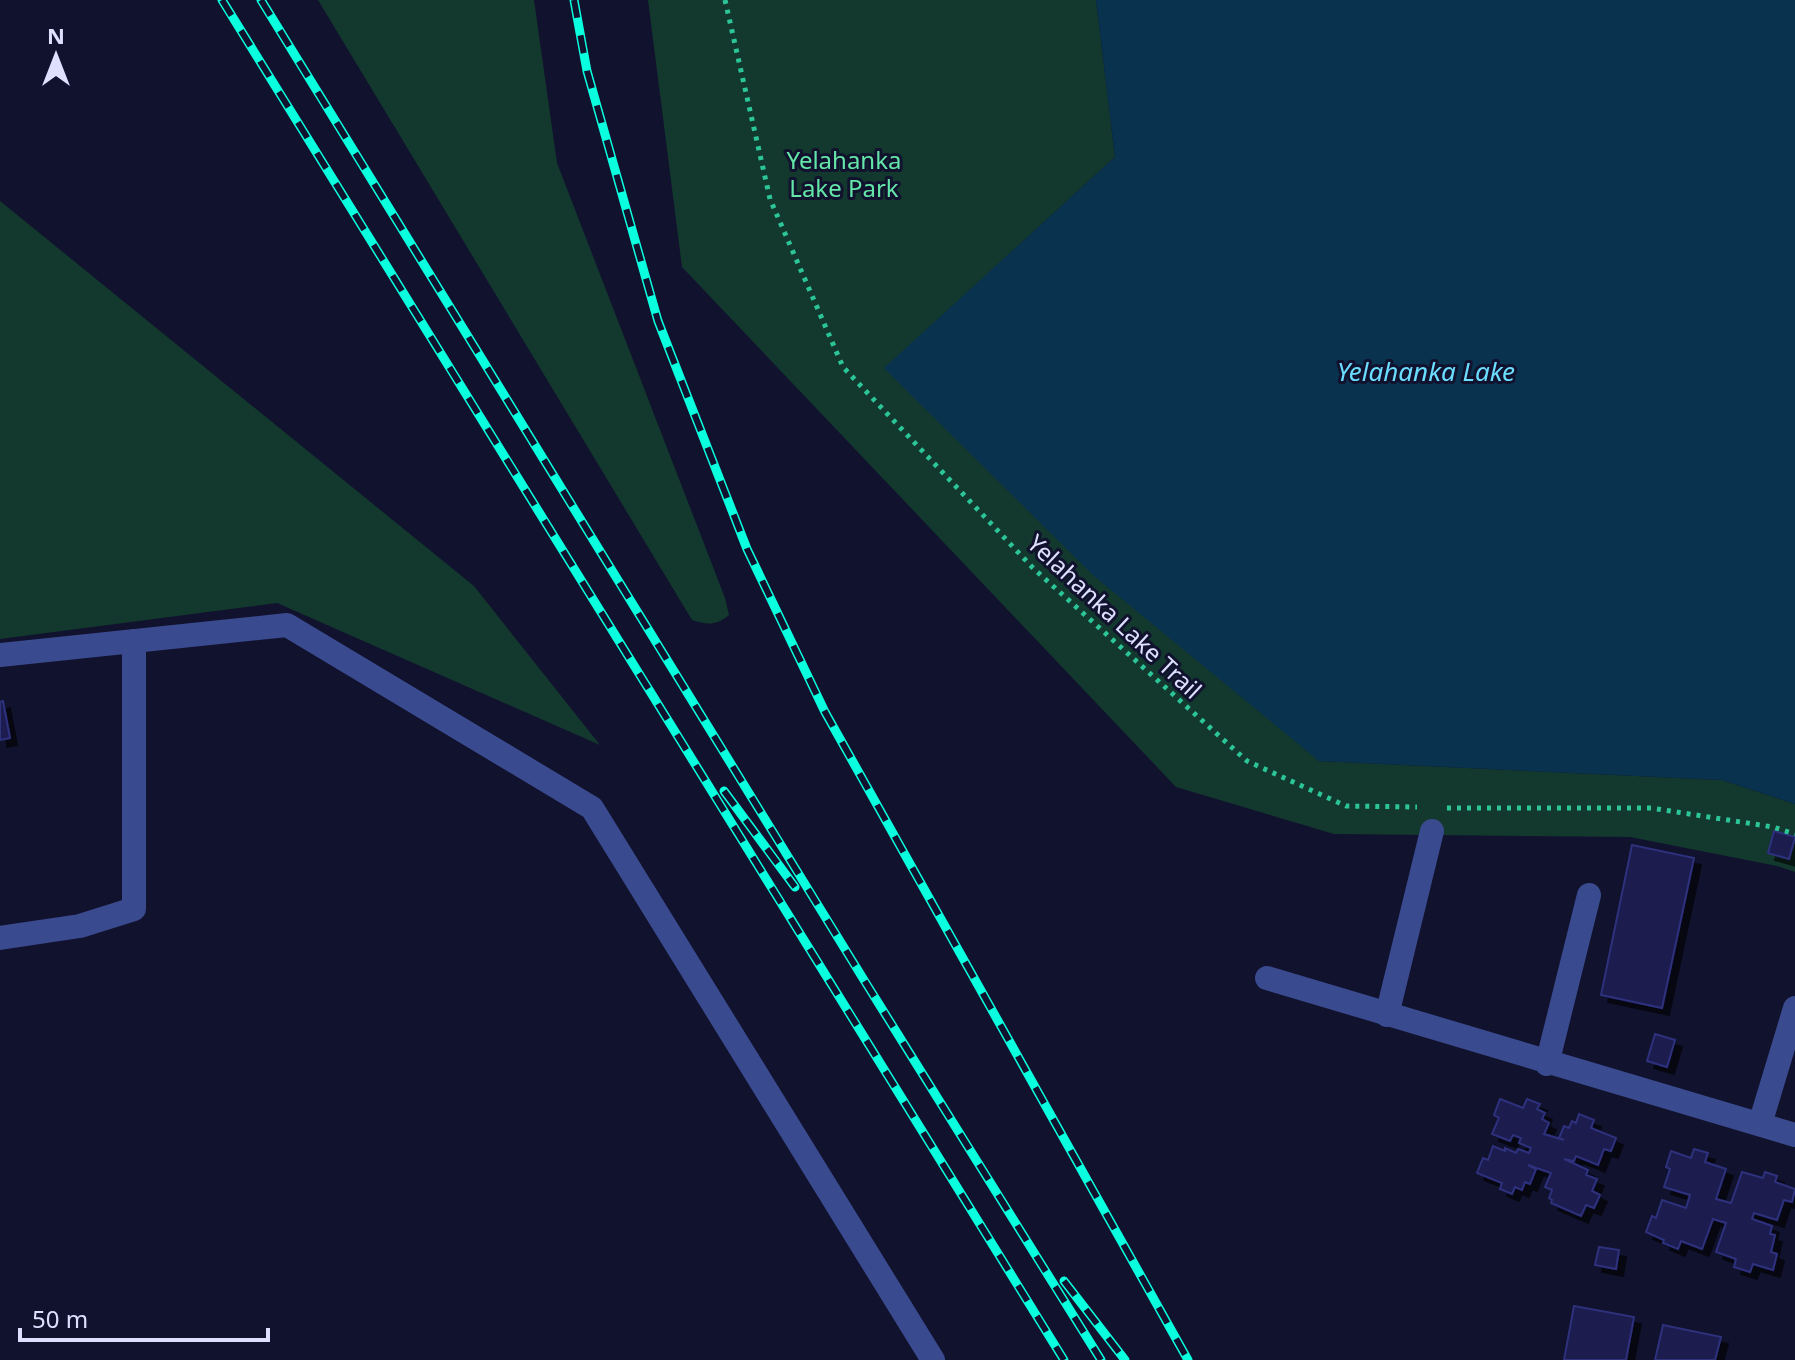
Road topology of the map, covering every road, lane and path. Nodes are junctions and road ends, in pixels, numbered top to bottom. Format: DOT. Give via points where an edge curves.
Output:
graph roads {
  1 [pos="725,0"];
  2 [pos="134,641"];
  3 [pos="0,655"];
  4 [pos="1423,807"];
  5 [pos="1439,807"];
  6 [pos="1432,831"];
  7 [pos="1795,834"];
  8 [pos="1589,895"];
  9 [pos="0,938"];
  10 [pos="1267,978"];
  11 [pos="1795,1008"];
  12 [pos="1387,1015"];
  13 [pos="1547,1064"];
  14 [pos="1760,1124"];
  15 [pos="1795,1135"];
  16 [pos="933,1360"];
  1 -- 4 [label="path, Yelahanka Lake Trail" via="770,199 843,367 1033,568 1247,761 1346,806"];
  2 -- 3 [label="street"];
  2 -- 9 [label="street" via="134,909 80,926"];
  2 -- 16 [label="street" via="287,625 592,808"];
  5 -- 7 [label="path" via="1651,808"];
  6 -- 12 [label="street"];
  8 -- 13 [label="street"];
  10 -- 12 [label="street"];
  11 -- 14 [label="street"];
  12 -- 13 [label="street"];
  13 -- 14 [label="street"];
  14 -- 15 [label="street"];
}
